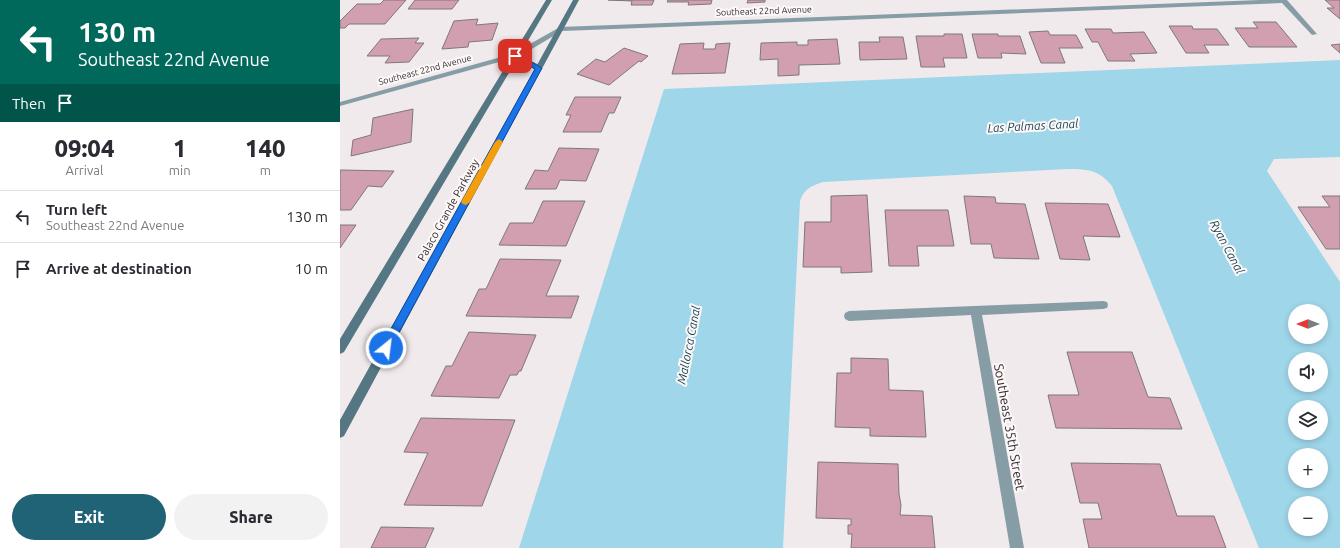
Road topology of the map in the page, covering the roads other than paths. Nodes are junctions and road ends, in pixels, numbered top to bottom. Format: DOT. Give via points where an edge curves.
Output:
graph roads {
  1 [pos="549,0"];
  2 [pos="576,0"];
  3 [pos="1284,1"];
  4 [pos="560,29"];
  5 [pos="1314,34"];
  6 [pos="515,56"];
  7 [pos="539,68"];
  8 [pos="340,104"];
  9 [pos="1103,305"];
  10 [pos="976,311"];
  11 [pos="850,316"];
  12 [pos="340,349"];
  13 [pos="340,432"];
  14 [pos="1017,548"];
  1 -- 6 [label="street, Palaco Grande Parkway"];
  2 -- 4 [label="street, Palaco Grande Parkway"];
  3 -- 4 [label="street, Southeast 22nd Avenue"];
  3 -- 5 [label="street"];
  4 -- 6 [label="street, Southeast 22nd Avenue"];
  4 -- 7 [label="street, Palaco Grande Parkway"];
  6 -- 7 [label="street"];
  6 -- 8 [label="street, Southeast 22nd Avenue"];
  6 -- 12 [label="street, Palaco Grande Parkway"];
  7 -- 13 [label="street, Palaco Grande Parkway"];
  9 -- 10 [label="street"];
  10 -- 11 [label="street"];
  10 -- 14 [label="street, Southeast 35th Street"];
}
